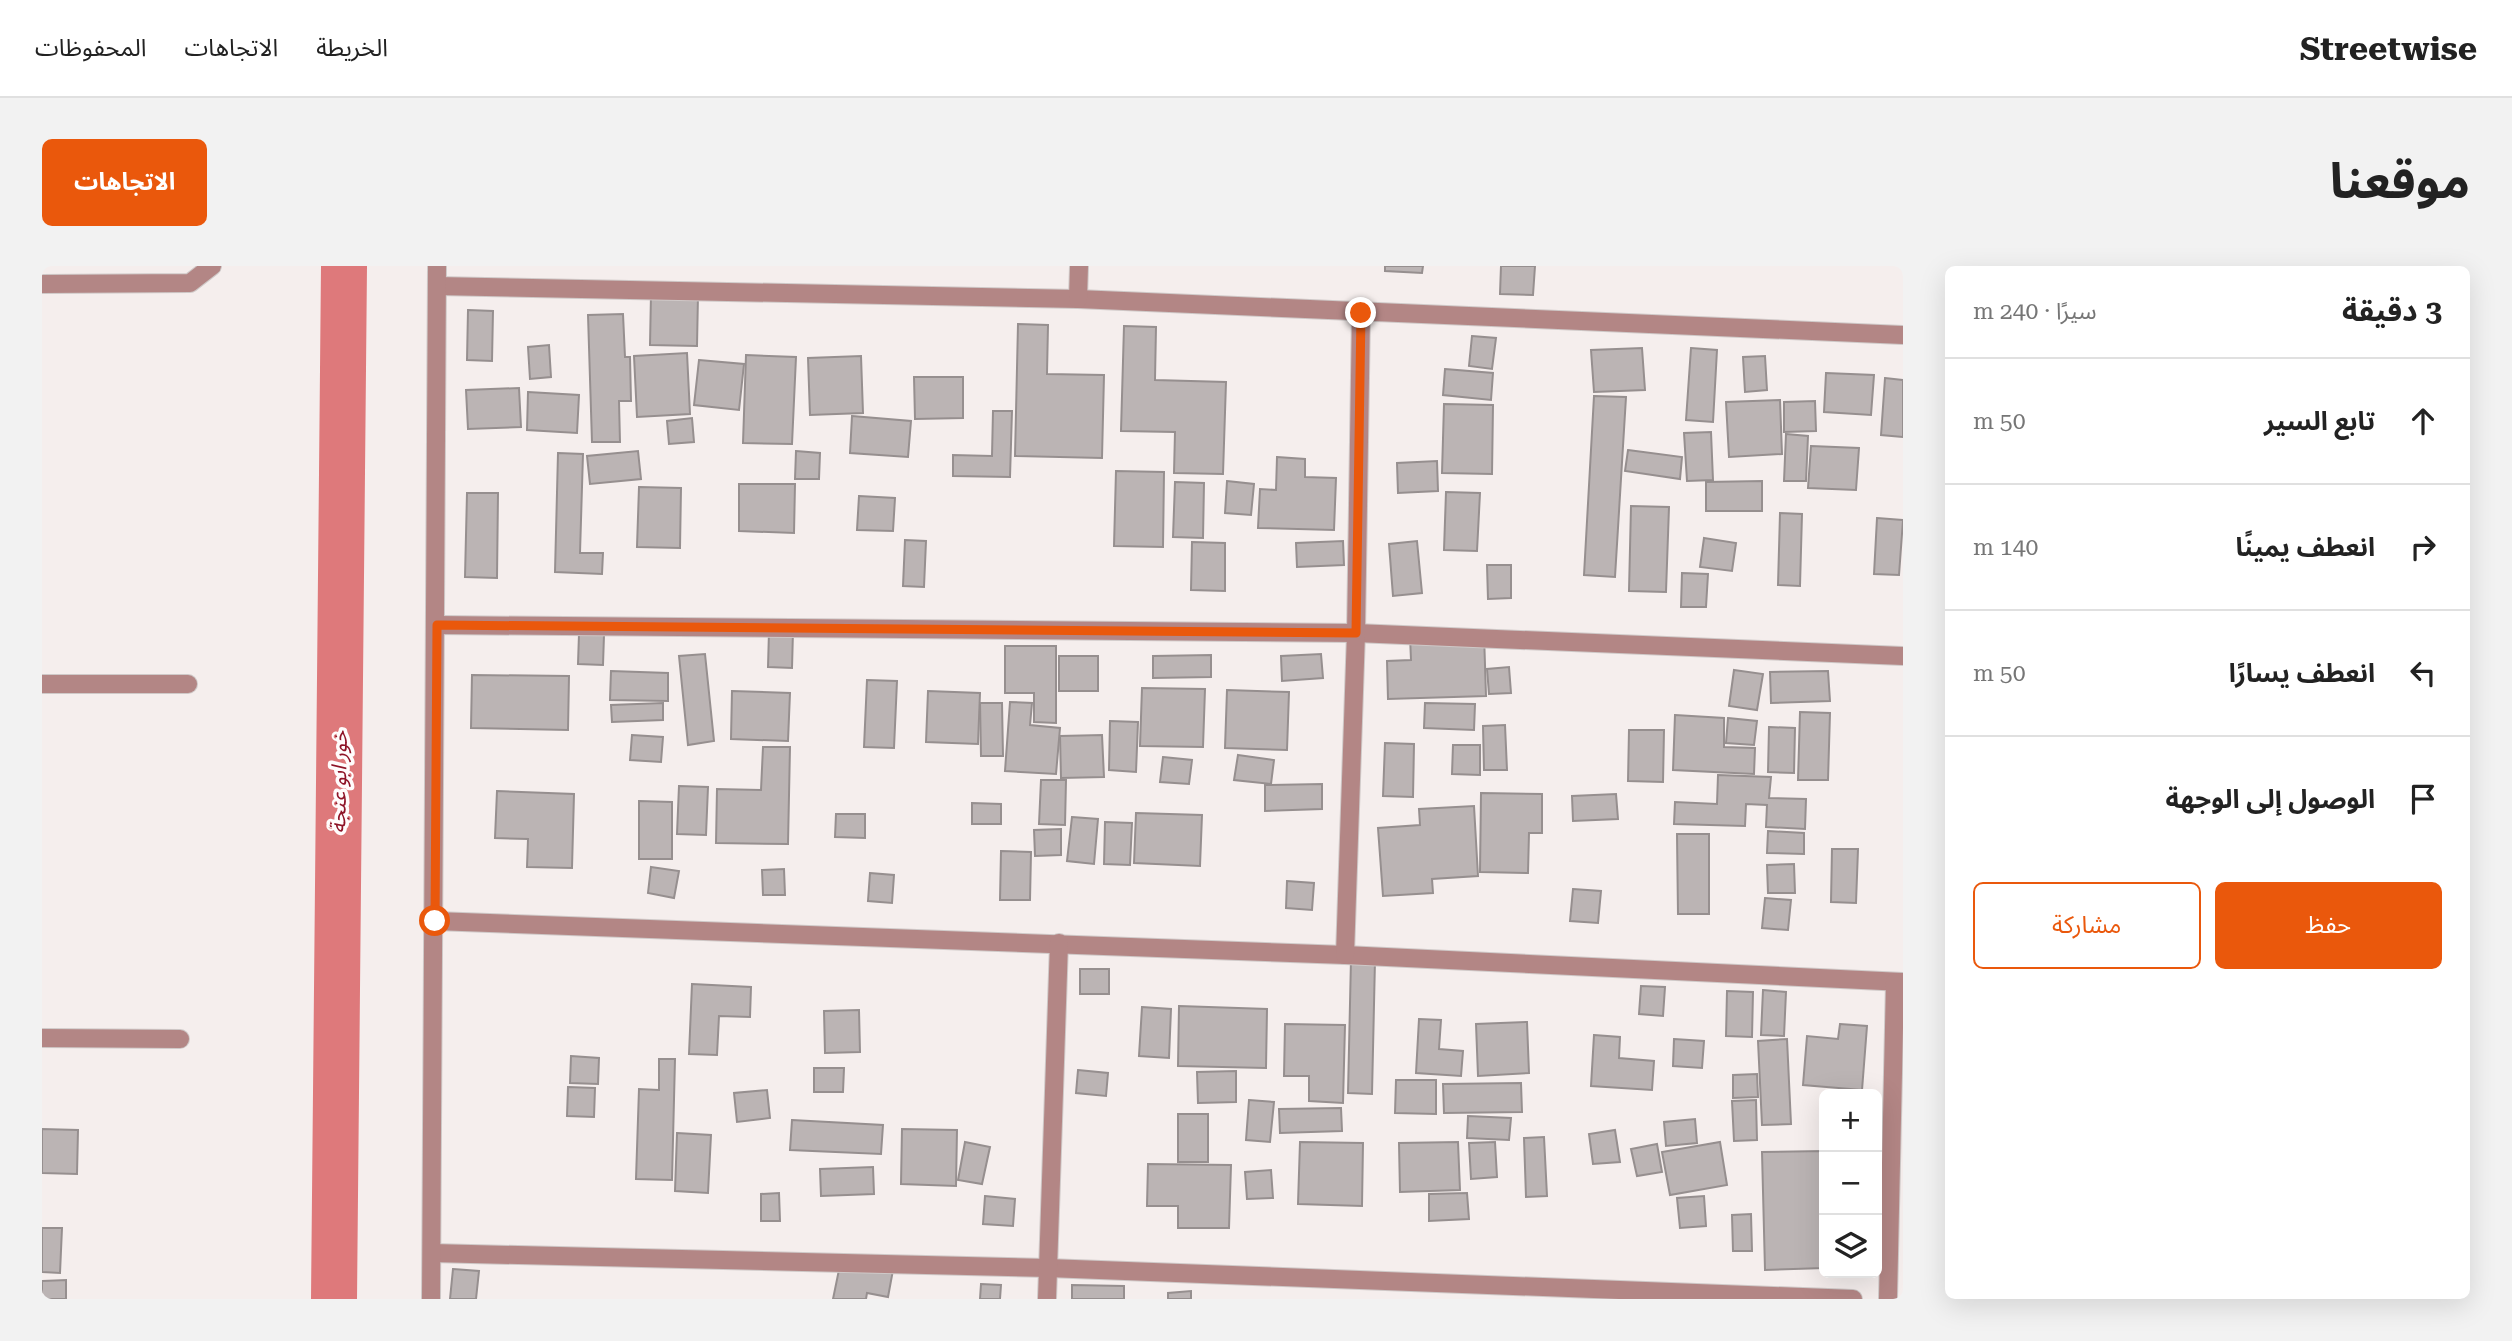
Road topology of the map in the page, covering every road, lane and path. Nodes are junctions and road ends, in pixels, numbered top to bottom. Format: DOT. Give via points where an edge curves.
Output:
graph roads {
  1 [pos="212,266"];
  2 [pos="437,266"];
  3 [pos="1079,266"];
  4 [pos="42,284"];
  5 [pos="437,286"];
  6 [pos="1078,299"];
  7 [pos="1361,313"];
  8 [pos="1903,335"];
  9 [pos="437,625"];
  10 [pos="1356,633"];
  11 [pos="1903,656"];
  12 [pos="42,684"];
  13 [pos="188,684"];
  14 [pos="435,921"];
  15 [pos="1059,943"];
  16 [pos="1345,955"];
  17 [pos="1899,982"];
  18 [pos="42,1038"];
  19 [pos="180,1039"];
  20 [pos="432,1253"];
  21 [pos="1048,1268"];
  22 [pos="431,1299"];
  23 [pos="1047,1299"];
  24 [pos="1853,1299"];
  25 [pos="1888,1299"];
  1 -- 4 [label="street" via="190,283"];
  2 -- 5 [label="street"];
  3 -- 6 [label="street"];
  5 -- 6 [label="street"];
  5 -- 9 [label="street"];
  6 -- 7 [label="street"];
  7 -- 8 [label="street"];
  7 -- 10 [label="street"];
  9 -- 10 [label="street"];
  9 -- 14 [label="street"];
  10 -- 11 [label="street"];
  10 -- 16 [label="street"];
  12 -- 13 [label="street"];
  14 -- 15 [label="street"];
  14 -- 20 [label="street"];
  15 -- 16 [label="street"];
  15 -- 21 [label="street"];
  16 -- 17 [label="street"];
  17 -- 25 [label="street"];
  18 -- 19 [label="street"];
  20 -- 21 [label="street"];
  20 -- 22 [label="street"];
  21 -- 23 [label="street"];
  21 -- 24 [label="street"];
}
